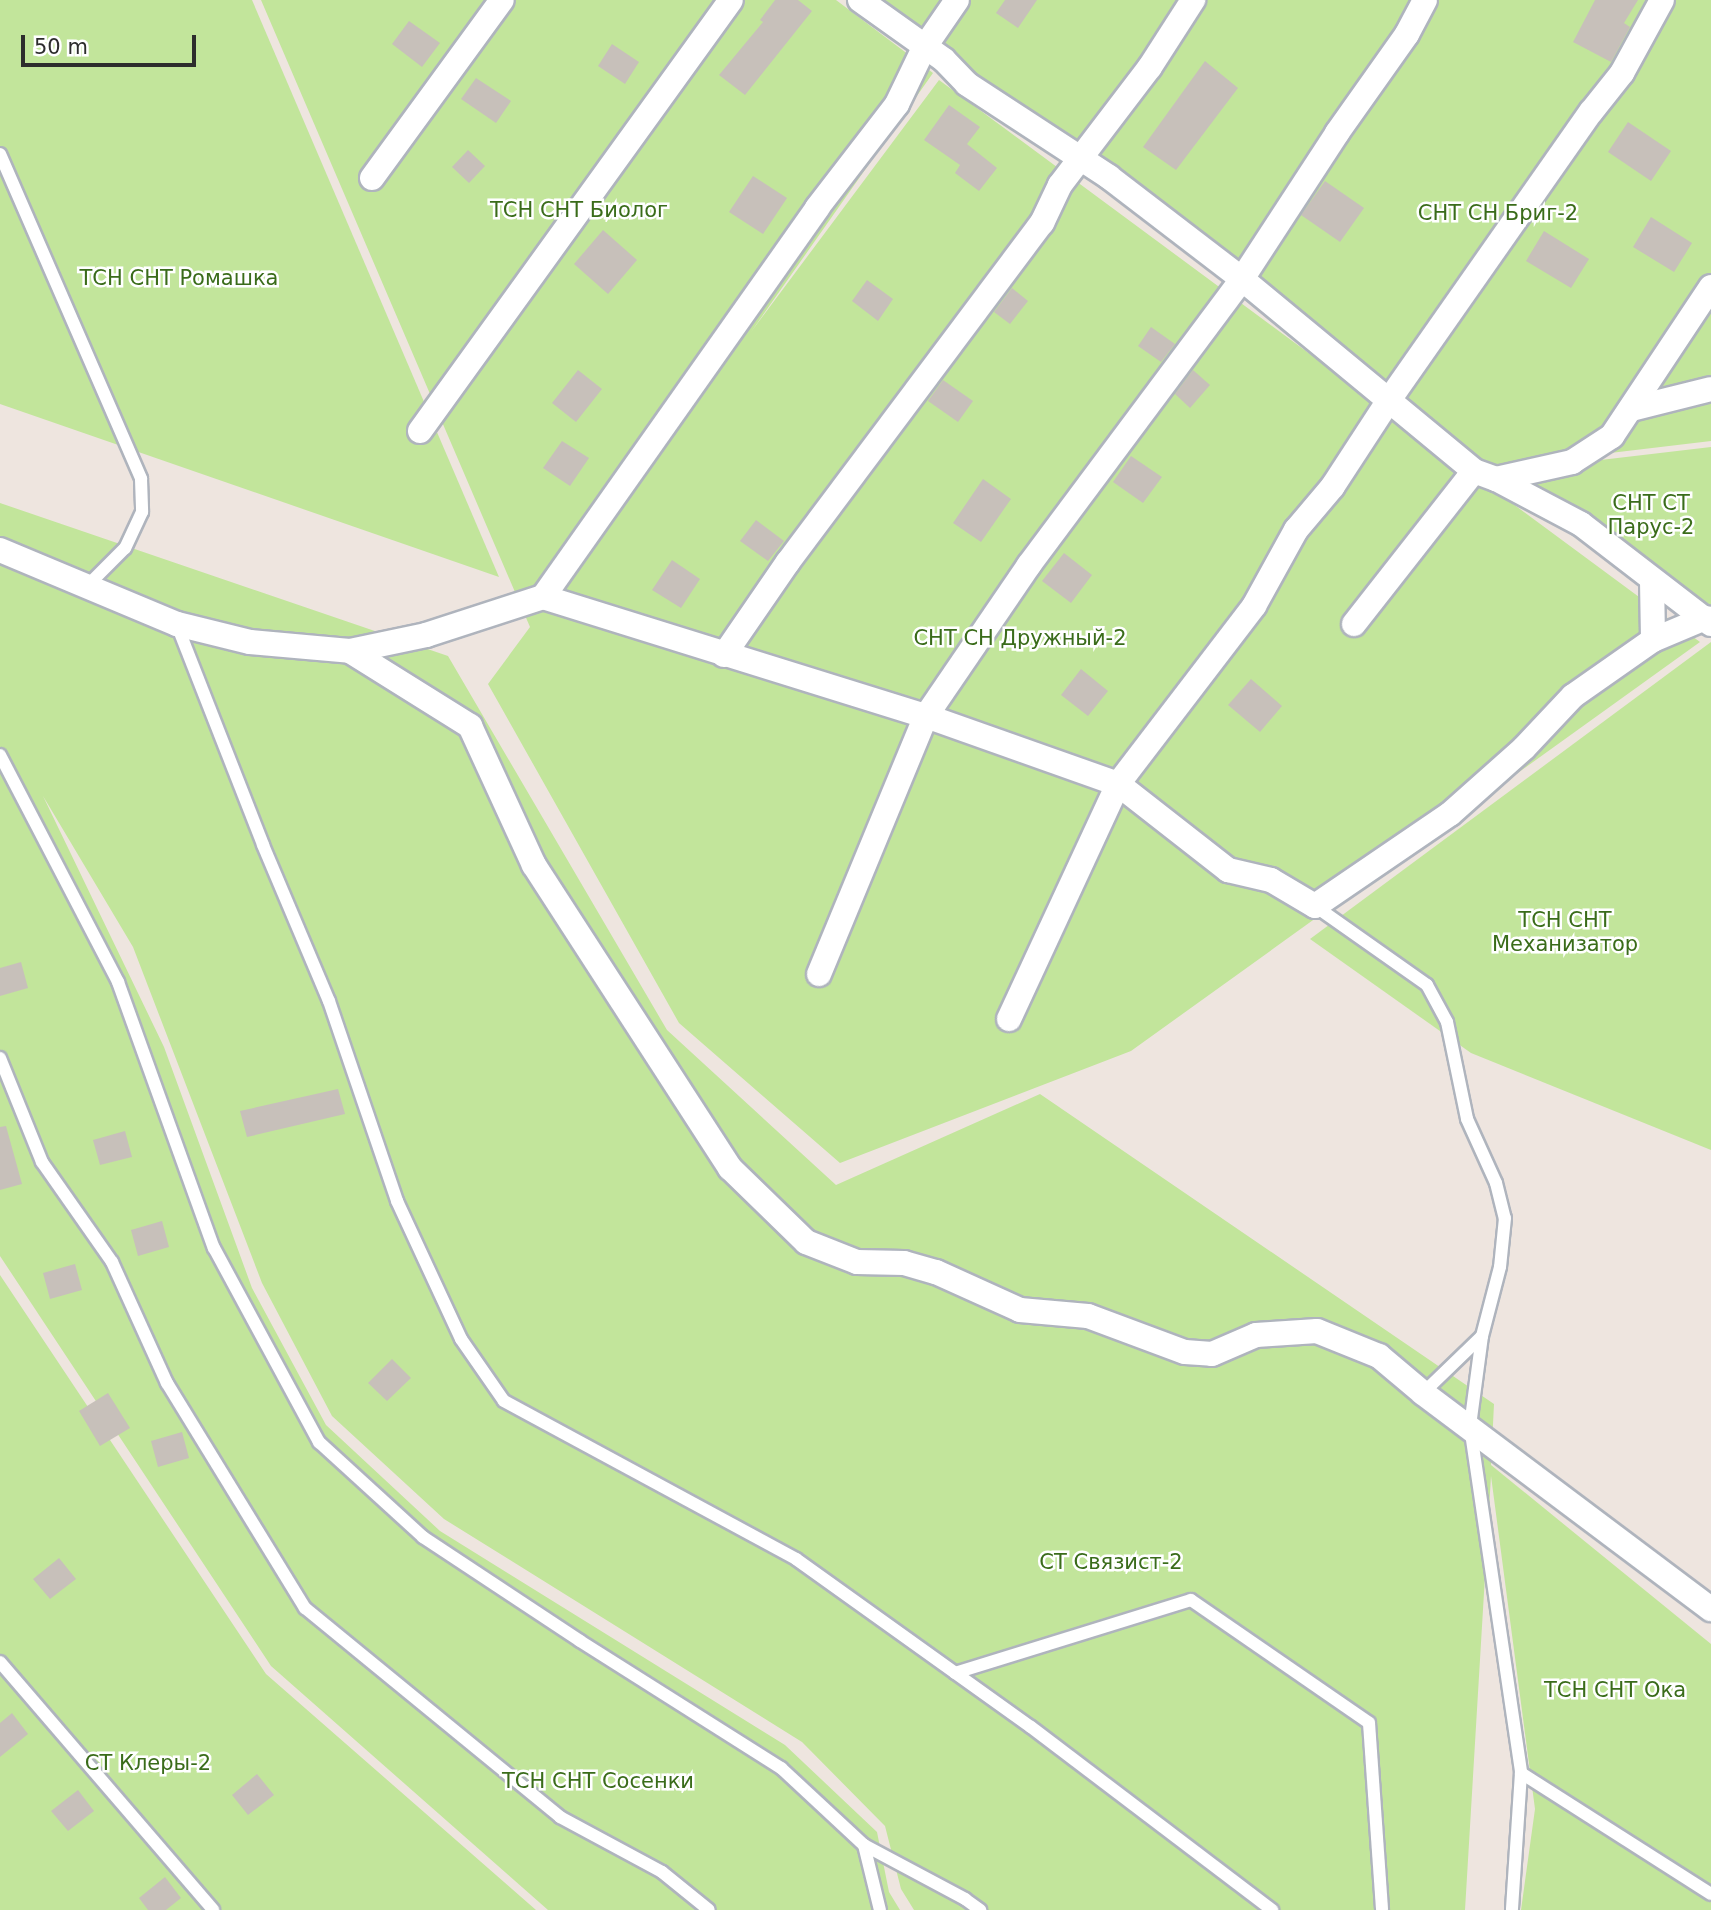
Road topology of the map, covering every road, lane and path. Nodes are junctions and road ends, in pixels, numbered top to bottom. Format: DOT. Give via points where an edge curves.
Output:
graph roads {
  1 [pos="502,0"];
  2 [pos="731,0"];
  3 [pos="860,0"];
  4 [pos="957,0"];
  5 [pos="1192,0"];
  6 [pos="1425,0"];
  7 [pos="1662,0"];
  8 [pos="924,48"];
  9 [pos="0,154"];
  10 [pos="1080,159"];
  11 [pos="372,178"];
  12 [pos="1242,279"];
  13 [pos="1711,287"];
  14 [pos="1711,389"];
  15 [pos="1389,401"];
  16 [pos="1631,409"];
  17 [pos="420,431"];
  18 [pos="1485,475"];
  19 [pos="0,550"];
  20 [pos="1652,581"];
  21 [pos="85,587"];
  22 [pos="543,597"];
  23 [pos="1709,620"];
  24 [pos="177,624"];
  25 [pos="1354,624"];
  26 [pos="1653,640"];
  27 [pos="350,651"];
  28 [pos="724,655"];
  29 [pos="926,716"];
  30 [pos="0,755"];
  31 [pos="1118,784"];
  32 [pos="1315,906"];
  33 [pos="819,974"];
  34 [pos="1009,1019"];
  35 [pos="0,1058"];
  36 [pos="1482,1336"];
  37 [pos="1423,1393"];
  38 [pos="1470,1426"];
  39 [pos="1711,1609"];
  40 [pos="0,1661"];
  41 [pos="955,1673"];
  42 [pos="1521,1773"];
  43 [pos="863,1845"];
  44 [pos="1711,1894"];
  45 [pos="213,1910"];
  46 [pos="709,1910"];
  47 [pos="880,1910"];
  48 [pos="980,1910"];
  49 [pos="1272,1910"];
  50 [pos="1382,1910"];
  51 [pos="1513,1910"];
  1 -- 11 [label="street"];
  2 -- 17 [label="street"];
  3 -- 8 [label="street"];
  4 -- 8 [label="street"];
  5 -- 10 [label="street" via="1150,67"];
  6 -- 12 [label="street" via="1407,34"];
  7 -- 15 [label="street" via="1622,73"];
  8 -- 10 [label="street" via="944,60 967,85"];
  8 -- 22 [label="street" via="897,104 817,208"];
  9 -- 21 [label="lane" via="141,479 142,512 125,548"];
  10 -- 12 [label="street"];
  10 -- 28 [label="street" via="1060,185 1042,223 788,562"];
  12 -- 15 [label="street"];
  12 -- 29 [label="street" via="1037,554"];
  13 -- 16 [label="street"];
  14 -- 16 [label="street"];
  15 -- 18 [label="street"];
  15 -- 31 [label="street" via="1333,486 1296,530 1254,606"];
  16 -- 18 [label="street" via="1612,436 1572,462"];
  18 -- 20 [label="street" via="1581,524"];
  18 -- 25 [label="street"];
  19 -- 21 [label="street"];
  20 -- 23 [label="street"];
  20 -- 26 [label="street"];
  21 -- 24 [label="street"];
  22 -- 27 [label="street" via="426,635"];
  22 -- 28 [label="street"];
  23 -- 26 [label="street"];
  24 -- 27 [label="street" via="250,642"];
  24 -- 41 [label="lane" via="329,1001 397,1201 461,1339 505,1401 796,1559"];
  26 -- 32 [label="street" via="1573,696 1524,748 1450,814"];
  27 -- 37 [label="street" via="470,726 534,865 730,1168 806,1242 857,1262 904,1263 936,1272 1020,1310 1088,1316 1185,1352 1212,1354 1256,1335 1317,1331 1379,1356"];
  28 -- 29 [label="street"];
  29 -- 31 [label="street"];
  29 -- 33 [label="street"];
  30 -- 43 [label="lane" via="118,982 214,1248 319,1442 423,1537 781,1768"];
  31 -- 32 [label="street" via="1228,870 1271,880"];
  31 -- 34 [label="street"];
  32 -- 36 [label="lane" via="1427,985 1447,1022 1467,1119 1496,1183 1505,1218 1500,1267"];
  35 -- 46 [label="lane" via="42,1162 113,1262 167,1383 305,1608 560,1817 662,1872"];
  36 -- 37 [label="lane"];
  36 -- 38 [label="lane"];
  37 -- 38 [label="street"];
  38 -- 39 [label="street"];
  38 -- 42 [label="lane"];
  40 -- 45 [label="lane"];
  41 -- 49 [label="lane"];
  41 -- 50 [label="lane" via="1191,1600 1369,1723"];
  42 -- 44 [label="lane"];
  42 -- 51 [label="lane"];
  43 -- 47 [label="lane"];
  43 -- 48 [label="lane"];
}
